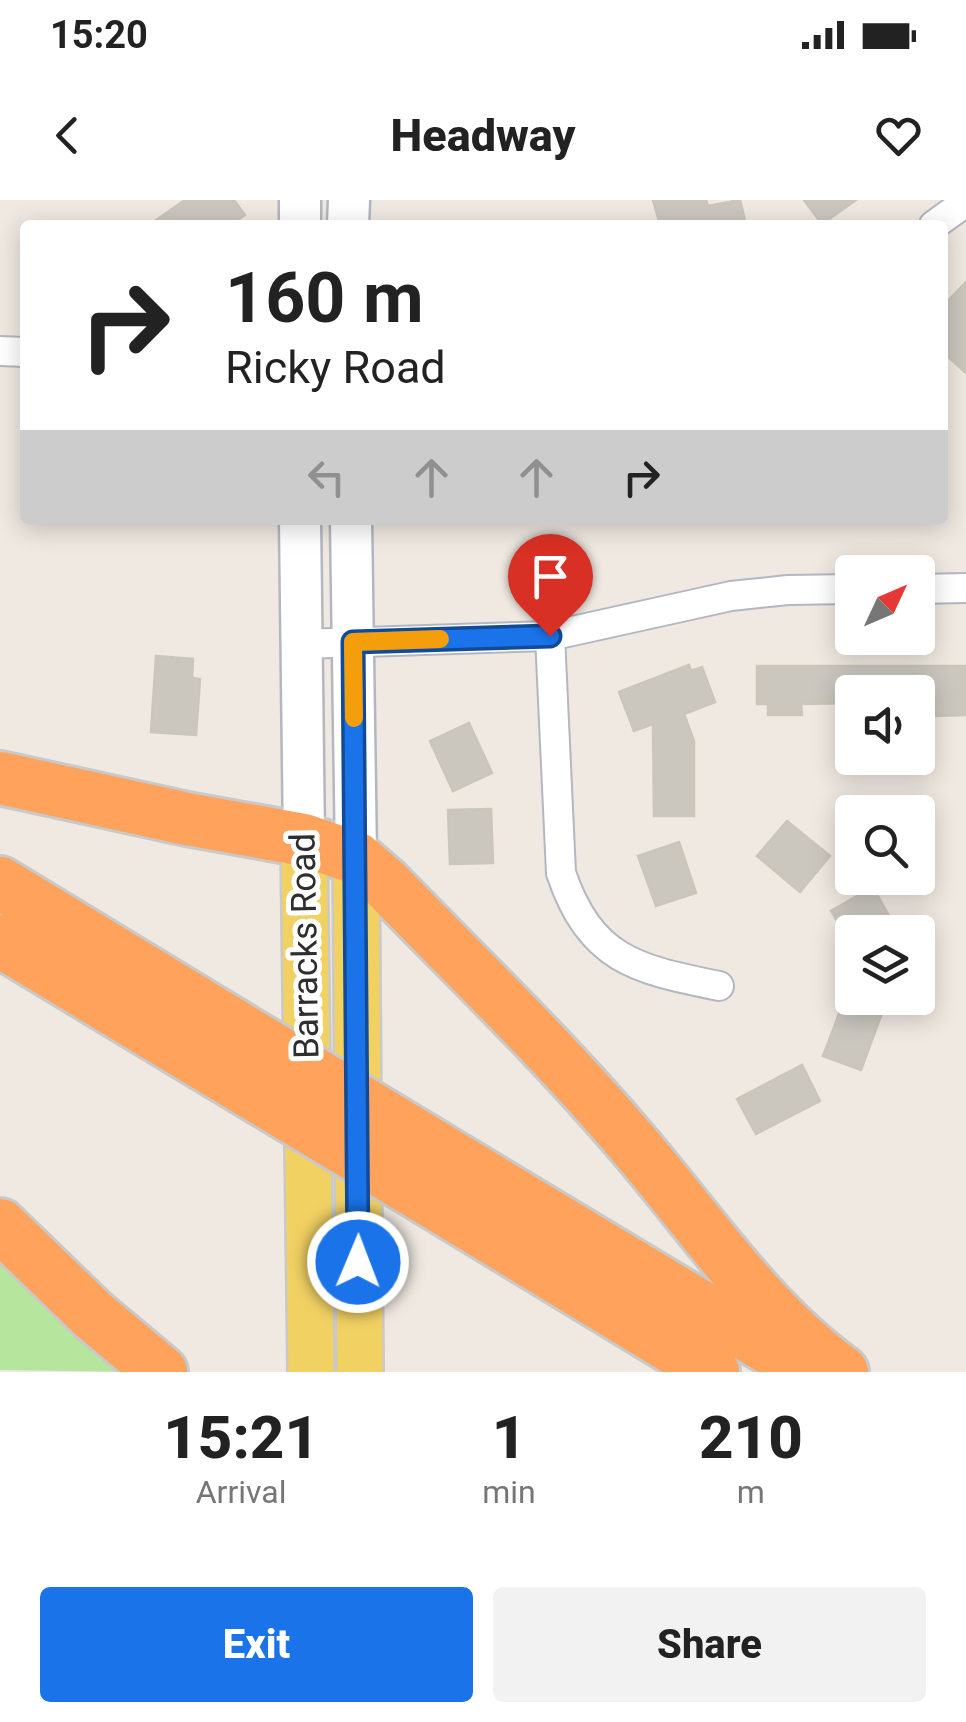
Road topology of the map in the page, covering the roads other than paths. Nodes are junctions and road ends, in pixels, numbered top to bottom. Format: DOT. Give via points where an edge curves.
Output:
graph roads {
  1 [pos="966,202"];
  2 [pos="941,220"];
  3 [pos="300,525"];
  4 [pos="351,525"];
  5 [pos="966,588"];
  6 [pos="935,589"];
  7 [pos="835,590"];
  8 [pos="550,636"];
  9 [pos="353,642"];
  10 [pos="302,644"];
  11 [pos="0,778"];
  12 [pos="304,840"];
  13 [pos="356,858"];
  14 [pos="0,884"];
  15 [pos="0,941"];
  16 [pos="719,986"];
  17 [pos="224,1048"];
  18 [pos="435,1175"];
  19 [pos="0,1226"];
  20 [pos="161,1372"];
  21 [pos="311,1372"];
  22 [pos="360,1372"];
  23 [pos="713,1372"];
  24 [pos="808,1372"];
  25 [pos="842,1372"];
  1 -- 2 [label="street"];
  3 -- 10 [label="main road, Barracks Road"];
  4 -- 9 [label="main road, Barracks Road"];
  5 -- 6 [label="street"];
  7 -- 8 [label="street" via="732,596"];
  8 -- 9 [label="street"];
  8 -- 16 [label="street" via="560,873 568,895 586,926 626,960"];
  9 -- 10 [label="street"];
  9 -- 13 [label="main road, Barracks Road"];
  10 -- 12 [label="main road, Barracks Road"];
  11 -- 12 [label="highway"];
  12 -- 13 [label="highway"];
  12 -- 21 [label="main road, Barracks Road"];
  13 -- 22 [label="main road, Barracks Road"];
  13 -- 25 [label="highway" via="563,1066 766,1304"];
  14 -- 17 [label="highway"];
  15 -- 17 [label="highway"];
  17 -- 18 [label="highway, bridge"];
  18 -- 23 [label="highway"];
  18 -- 24 [label="highway"];
  19 -- 20 [label="highway"];
}
